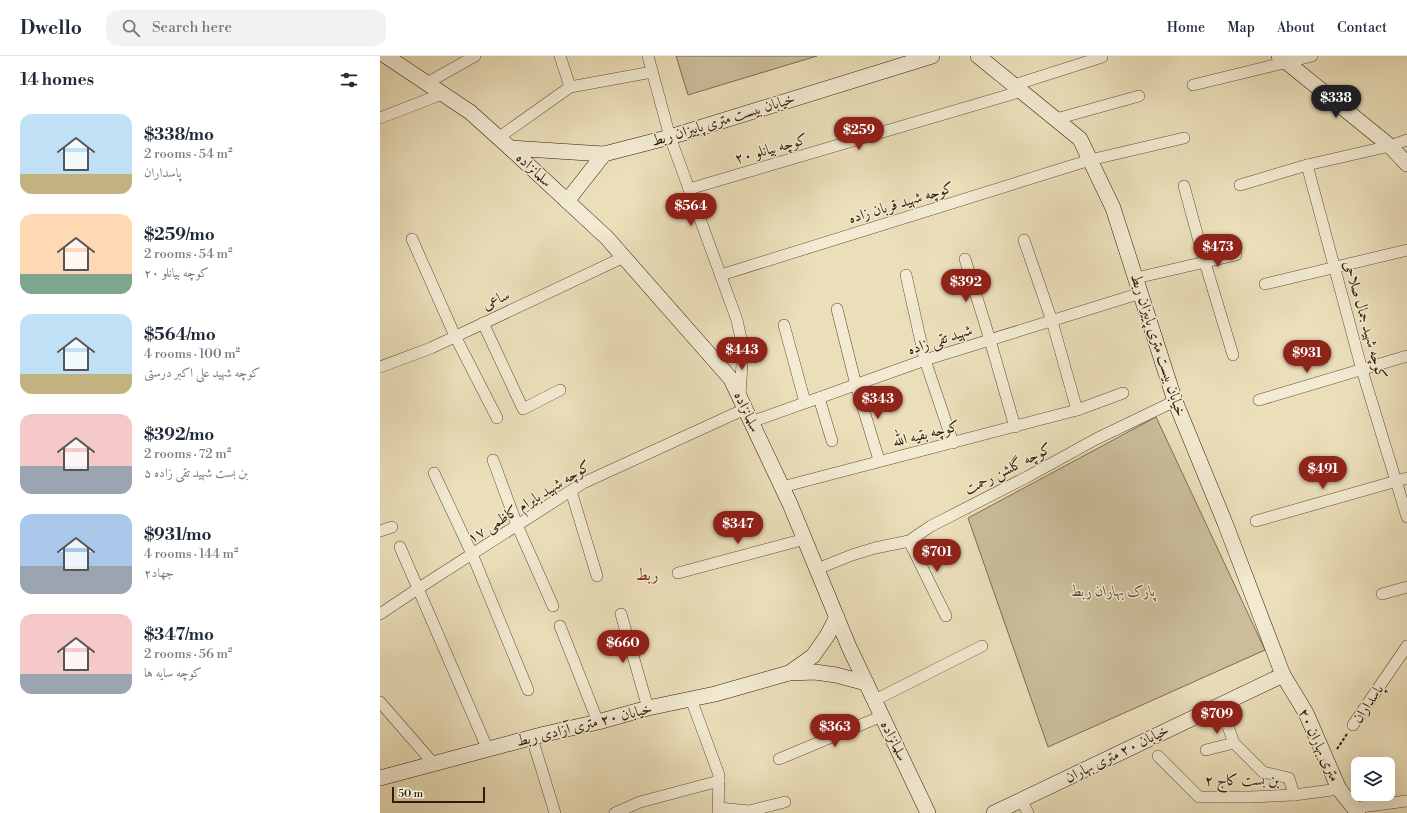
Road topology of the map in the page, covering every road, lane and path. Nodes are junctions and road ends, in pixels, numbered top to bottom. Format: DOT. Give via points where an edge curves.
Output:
graph roads {
  1 [pos="386,56"];
  2 [pos="475,56"];
  3 [pos="560,56"];
  4 [pos="648,56"];
  5 [pos="932,56"];
  6 [pos="978,56"];
  7 [pos="1312,56"];
  8 [pos="1102,57"];
  9 [pos="1283,59"];
  10 [pos="652,72"];
  11 [pos="427,83"];
  12 [pos="1193,85"];
  13 [pos="570,87"];
  14 [pos="1018,88"];
  15 [pos="442,94"];
  16 [pos="1139,96"];
  17 [pos="380,118"];
  18 [pos="1056,119"];
  19 [pos="670,137"];
  20 [pos="498,138"];
  21 [pos="1184,138"];
  22 [pos="1407,140"];
  23 [pos="1390,146"];
  24 [pos="510,148"];
  25 [pos="604,154"];
  26 [pos="1090,160"];
  27 [pos="1407,164"];
  28 [pos="1307,165"];
  29 [pos="1240,185"];
  30 [pos="1184,186"];
  31 [pos="689,189"];
  32 [pos="567,201"];
  33 [pos="412,239"];
  34 [pos="1024,240"];
  35 [pos="1407,250"];
  36 [pos="1236,256"];
  37 [pos="624,257"];
  38 [pos="965,259"];
  39 [pos="1205,262"];
  40 [pos="1334,267"];
  41 [pos="720,275"];
  42 [pos="906,275"];
  43 [pos="1136,278"];
  44 [pos="1265,284"];
  45 [pos="1140,293"];
  46 [pos="837,309"];
  47 [pos="1052,321"];
  48 [pos="483,323"];
  49 [pos="784,325"];
  50 [pos="455,336"];
  51 [pos="990,340"];
  52 [pos="1233,356"];
  53 [pos="1407,356"];
  54 [pos="925,360"];
  55 [pos="380,367"];
  56 [pos="1362,370"];
  57 [pos="856,385"];
  58 [pos="560,390"];
  59 [pos="1123,393"];
  60 [pos="819,398"];
  61 [pos="1259,400"];
  62 [pos="805,402"];
  63 [pos="1175,402"];
  64 [pos="745,409"];
  65 [pos="1077,410"];
  66 [pos="498,418"];
  67 [pos="1015,426"];
  68 [pos="832,441"];
  69 [pos="953,443"];
  70 [pos="493,460"];
  71 [pos="879,460"];
  72 [pos="434,473"];
  73 [pos="1402,480"];
  74 [pos="782,487"];
  75 [pos="571,491"];
  76 [pos="1407,517"];
  77 [pos="1256,521"];
  78 [pos="517,526"];
  79 [pos="392,527"];
  80 [pos="380,531"];
  81 [pos="805,539"];
  82 [pos="909,541"];
  83 [pos="400,547"];
  84 [pos="472,554"];
  85 [pos="817,569"];
  86 [pos="678,573"];
  87 [pos="597,576"];
  88 [pos="1407,587"];
  89 [pos="419,588"];
  90 [pos="1382,594"];
  91 [pos="553,606"];
  92 [pos="380,614"];
  93 [pos="621,614"];
  94 [pos="946,616"];
  95 [pos="837,617"];
  96 [pos="560,626"];
  97 [pos="982,646"];
  98 [pos="1407,646"];
  99 [pos="789,673"];
  100 [pos="1283,675"];
  101 [pos="866,683"];
  102 [pos="528,690"];
  103 [pos="691,699"];
  104 [pos="874,700"];
  105 [pos="380,702"];
  106 [pos="648,708"];
  107 [pos="882,716"];
  108 [pos="598,722"];
  109 [pos="1227,724"];
  110 [pos="1353,725"];
  111 [pos="532,738"];
  112 [pos="1234,743"];
  113 [pos="488,750"];
  114 [pos="1206,750"];
  115 [pos="1158,756"];
  116 [pos="779,759"];
  117 [pos="1328,762"];
  118 [pos="434,764"];
  119 [pos="380,778"];
  120 [pos="719,781"];
  121 [pos="1339,789"];
  122 [pos="1294,795"];
  123 [pos="1407,801"];
  124 [pos="785,802"];
  125 [pos="1025,807"];
  126 [pos="719,811"];
  127 [pos="1356,811"];
  128 [pos="555,813"];
  129 [pos="615,813"];
  130 [pos="928,813"];
  131 [pos="994,813"];
  1 -- 11 [label="street, سلمانزاده"];
  2 -- 11 [label="street"];
  3 -- 13 [label="street"];
  4 -- 10 [label="street"];
  5 -- 19 [label="street, خیابان بیست متری پاییزان ربط"];
  6 -- 14 [label="street, خیابان بیست متری پاییزان ربط"];
  7 -- 9 [label="street"];
  8 -- 14 [label="street, کوچه بیانلو ۲۰"];
  9 -- 12 [label="street"];
  9 -- 23 [label="street"];
  10 -- 13 [label="street"];
  10 -- 19 [label="street"];
  11 -- 15 [label="street, سلمانزاده"];
  13 -- 20 [label="street"];
  14 -- 18 [label="street, خیابان بیست متری پاییزان ربط"];
  14 -- 31 [label="street, کوچه بیانلو ۲۰"];
  15 -- 17 [label="street"];
  15 -- 20 [label="street, سلمانزاده" via="470,112"];
  16 -- 18 [label="street"];
  18 -- 26 [label="street, خیابان بیست متری پاییزان ربط" via="1080,139"];
  19 -- 25 [label="street, خیابان بیست متری پاییزان ربط"];
  19 -- 31 [label="street"];
  20 -- 24 [label="street, سلمانزاده"];
  21 -- 26 [label="street, کوچه شهید قربان زاده"];
  22 -- 23 [label="street"];
  23 -- 27 [label="street"];
  23 -- 28 [label="street"];
  24 -- 25 [label="street, خیابان بیست متری پاییزان ربط"];
  24 -- 32 [label="street, سلمانزاده"];
  25 -- 32 [label="street"];
  26 -- 41 [label="street, کوچه شهید قربان زاده"];
  26 -- 43 [label="street, خیابان بیست متری پاییزان ربط" via="1113,208"];
  28 -- 29 [label="street"];
  28 -- 40 [label="street, کوچه شهید جمال صلاحی"];
  30 -- 39 [label="street"];
  31 -- 41 [label="street"];
  32 -- 37 [label="street, سلمانزاده"];
  33 -- 50 [label="street"];
  34 -- 47 [label="street"];
  35 -- 40 [label="street"];
  36 -- 39 [label="street"];
  37 -- 48 [label="street, ساعی"];
  37 -- 64 [label="street, سلمانزاده" via="731,379"];
  38 -- 51 [label="street"];
  39 -- 43 [label="street"];
  39 -- 52 [label="street"];
  40 -- 44 [label="street"];
  40 -- 56 [label="street, کوچه شهید جمال صلاحی"];
  41 -- 64 [label="street" via="737,320 743,348"];
  42 -- 54 [label="street"];
  43 -- 45 [label="street, خیابان بیست متری پاییزان ربط"];
  45 -- 47 [label="street, شهید تقی زاده"];
  45 -- 63 [label="street, خیابان بیست متری پاییزان ربط"];
  46 -- 57 [label="street"];
  47 -- 51 [label="street, شهید تقی زاده"];
  47 -- 65 [label="street"];
  48 -- 50 [label="street, ساعی"];
  48 -- 58 [label="street" via="523,409"];
  49 -- 62 [label="street"];
  50 -- 55 [label="street, ساعی"];
  50 -- 66 [label="street"];
  51 -- 54 [label="street, شهید تقی زاده"];
  51 -- 67 [label="street"];
  53 -- 56 [label="street"];
  54 -- 57 [label="street, شهید تقی زاده"];
  54 -- 69 [label="street"];
  56 -- 61 [label="street"];
  56 -- 73 [label="street, کوچه شهید جمال صلاحی"];
  57 -- 60 [label="street, شهید تقی زاده"];
  57 -- 71 [label="street"];
  59 -- 65 [label="street, کوچه بقیه الله"];
  60 -- 62 [label="street, شهید تقی زاده"];
  60 -- 68 [label="street"];
  62 -- 64 [label="street, شهید تقی زاده"];
  63 -- 82 [label="street, کوچه گلشن رحمت" via="1096,439 931,526"];
  63 -- 100 [label="street, خیابان بیست متری پاییزان ربط"];
  64 -- 74 [label="street, سلمانزاده"];
  64 -- 75 [label="street, کوچه شهید بایرام کاظمی ۱۷"];
  65 -- 67 [label="street, کوچه بقیه الله"];
  67 -- 69 [label="street, کوچه بقیه الله"];
  69 -- 71 [label="street, کوچه بقیه الله"];
  70 -- 78 [label="street"];
  71 -- 74 [label="street, کوچه بقیه الله"];
  72 -- 84 [label="street"];
  73 -- 76 [label="street, کوچه شهید جمال صلاحی"];
  73 -- 77 [label="street"];
  74 -- 81 [label="street, سلمانزاده"];
  75 -- 78 [label="street, کوچه شهید بایرام کاظمی ۱۷"];
  75 -- 87 [label="street"];
  78 -- 84 [label="street, کوچه شهید بایرام کاظمی ۱۷"];
  78 -- 91 [label="street"];
  79 -- 80 [label="street"];
  81 -- 85 [label="street, سلمانزاده"];
  81 -- 86 [label="street"];
  82 -- 85 [label="street, کوچه گلشن رحمت" via="875,548"];
  82 -- 94 [label="street"];
  83 -- 89 [label="street"];
  84 -- 89 [label="street, کوچه شهید بایرام کاظمی ۱۷"];
  84 -- 102 [label="street"];
  85 -- 95 [label="street, سلمانزاده"];
  88 -- 90 [label="street"];
  89 -- 92 [label="street, کوچه شهید بایرام کاظمی ۱۷"];
  89 -- 113 [label="street"];
  93 -- 106 [label="street"];
  95 -- 99 [label="street" via="813,656"];
  95 -- 101 [label="street, سلمانزاده"];
  96 -- 108 [label="street"];
  97 -- 104 [label="street"];
  98 -- 110 [label="street, پاسداران"];
  99 -- 101 [label="street" via="815,672"];
  99 -- 103 [label="street, خیابان ۲۰ متری آزادی ربط"];
  100 -- 117 [label="street, ۲۰ متری بهاران" via="1306,713"];
  100 -- 125 [label="street, خیابان ۲۰ متری بهاران"];
  101 -- 104 [label="street, سلمانزاده"];
  103 -- 106 [label="street, خیابان ۲۰ متری آزادی ربط"];
  103 -- 120 [label="street"];
  104 -- 107 [label="street, سلمانزاده"];
  105 -- 118 [label="street"];
  106 -- 108 [label="street, خیابان ۲۰ متری آزادی ربط"];
  107 -- 116 [label="street"];
  107 -- 130 [label="street, سلمانزاده"];
  108 -- 111 [label="street, خیابان ۲۰ متری آزادی ربط"];
  109 -- 112 [label="street"];
  110 -- 117 [label="path, پاسداران"];
  111 -- 113 [label="street, خیابان ۲۰ متری آزادی ربط"];
  111 -- 128 [label="street"];
  112 -- 114 [label="street"];
  112 -- 122 [label="street" via="1263,772 1289,778"];
  113 -- 118 [label="street, خیابان ۲۰ متری آزادی ربط"];
  115 -- 122 [label="street, بن بست کاج ۲" via="1199,797"];
  117 -- 121 [label="street, ۲۰ متری بهاران"];
  118 -- 119 [label="street, خیابان ۲۰ متری آزادی ربط"];
  120 -- 126 [label="street"];
  120 -- 129 [label="street" via="640,802"];
  121 -- 122 [label="street, بن بست کاج ۲"];
  121 -- 127 [label="street, ۲۰ متری بهاران"];
  123 -- 127 [label="street"];
  124 -- 126 [label="street" via="749,812"];
  125 -- 131 [label="street, خیابان ۲۰ متری بهاران"];
}
